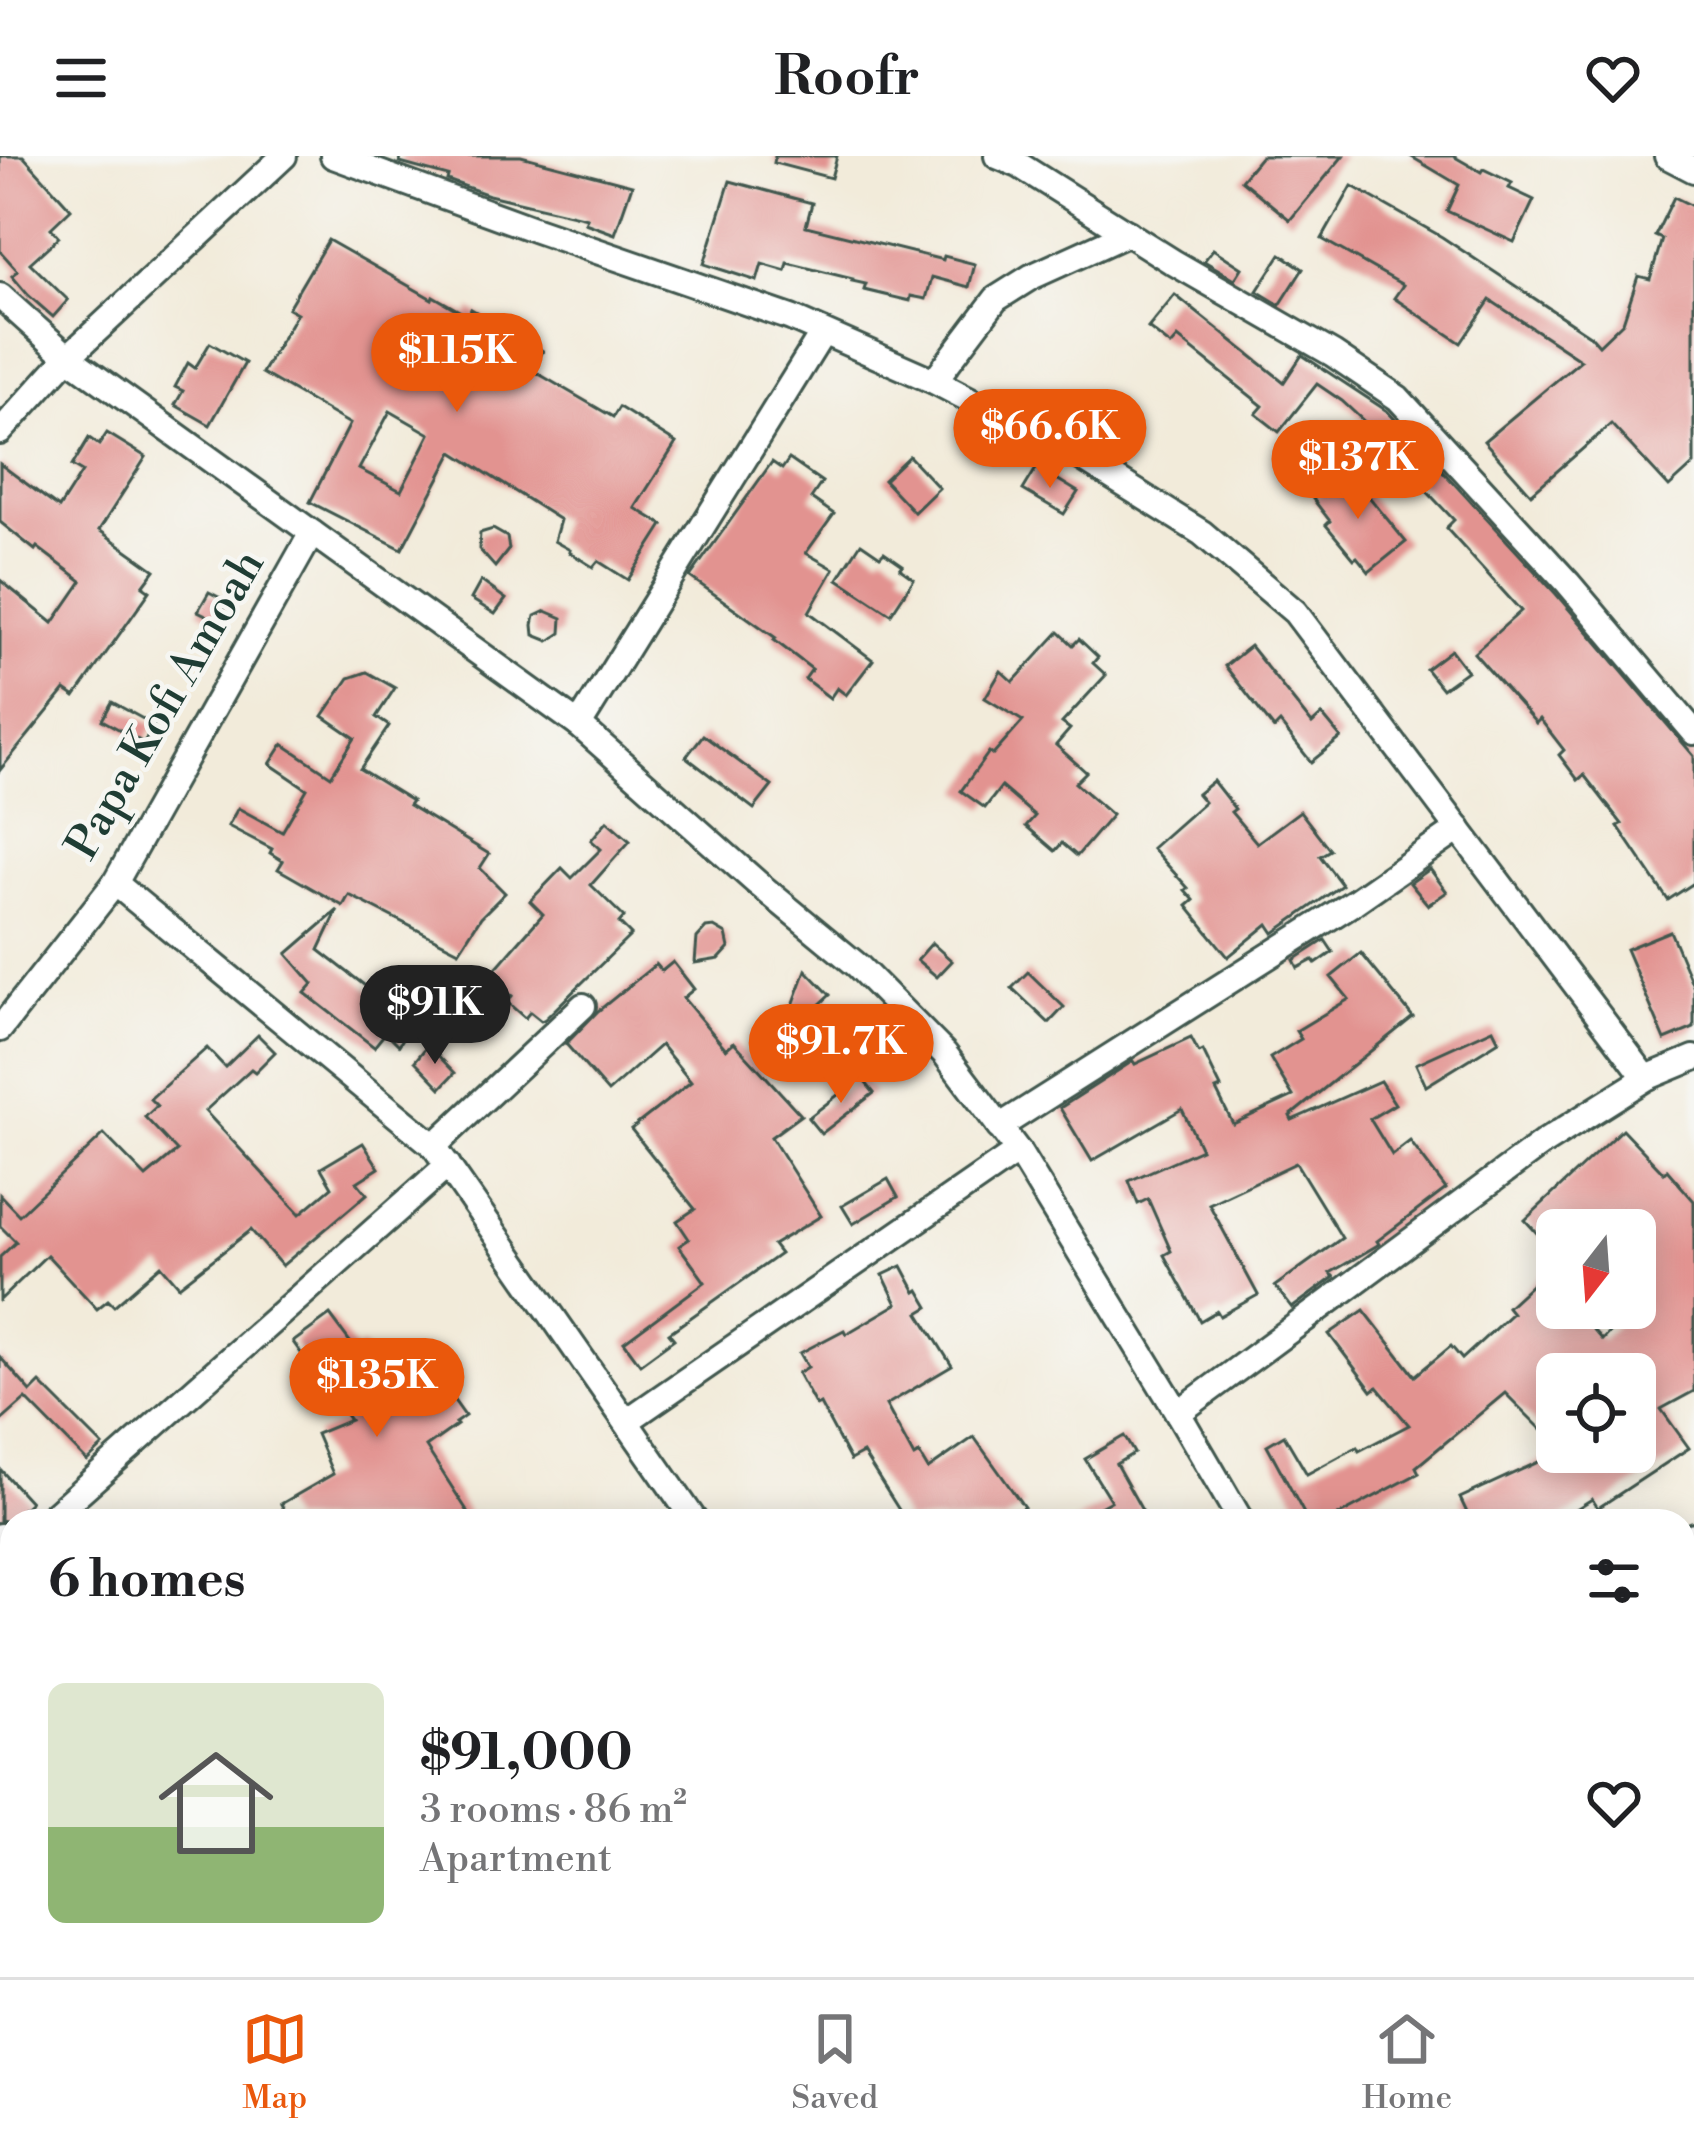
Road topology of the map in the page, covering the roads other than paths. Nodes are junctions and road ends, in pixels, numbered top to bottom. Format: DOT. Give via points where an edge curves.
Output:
graph roads {
  1 [pos="284,156"];
  2 [pos="333,156"];
  3 [pos="997,156"];
  4 [pos="1666,156"];
  5 [pos="1694,170"];
  6 [pos="1128,233"];
  7 [pos="0,296"];
  8 [pos="822,334"];
  9 [pos="68,357"];
  10 [pos="934,381"];
  11 [pos="0,432"];
  12 [pos="312,533"];
  13 [pos="579,725"];
  14 [pos="1694,732"];
  15 [pos="1459,829"];
  16 [pos="115,884"];
  17 [pos="583,1006"];
  18 [pos="0,1029"];
  19 [pos="1694,1058"];
  20 [pos="1646,1078"];
  21 [pos="1000,1126"];
  22 [pos="1018,1151"];
  23 [pos="441,1155"];
  24 [pos="1178,1413"];
  25 [pos="627,1421"];
  26 [pos="59,1509"];
  27 [pos="687,1509"];
  28 [pos="1234,1509"];
  1 -- 9 [label="street"];
  2 -- 8 [label="street"];
  3 -- 6 [label="street"];
  4 -- 5 [label="street"];
  6 -- 10 [label="street" via="996,298"];
  6 -- 14 [label="street" via="1398,398"];
  7 -- 9 [label="street"];
  8 -- 10 [label="street"];
  8 -- 13 [label="street"];
  9 -- 11 [label="street"];
  9 -- 12 [label="street"];
  10 -- 15 [label="street" via="1082,458 1202,533 1295,612"];
  12 -- 13 [label="street"];
  12 -- 16 [label="street, Papa Kofi Amoah"];
  13 -- 21 [label="street" via="859,966 945,1054"];
  15 -- 20 [label="street"];
  15 -- 21 [label="street"];
  16 -- 18 [label="street, Papa Kofi Amoah"];
  16 -- 23 [label="street"];
  17 -- 23 [label="street"];
  19 -- 20 [label="street"];
  20 -- 24 [label="street" via="1543,1143"];
  21 -- 22 [label="street"];
  22 -- 24 [label="street"];
  22 -- 25 [label="street"];
  23 -- 25 [label="street"];
  23 -- 26 [label="street"];
  24 -- 28 [label="street"];
  25 -- 27 [label="street"];
}
